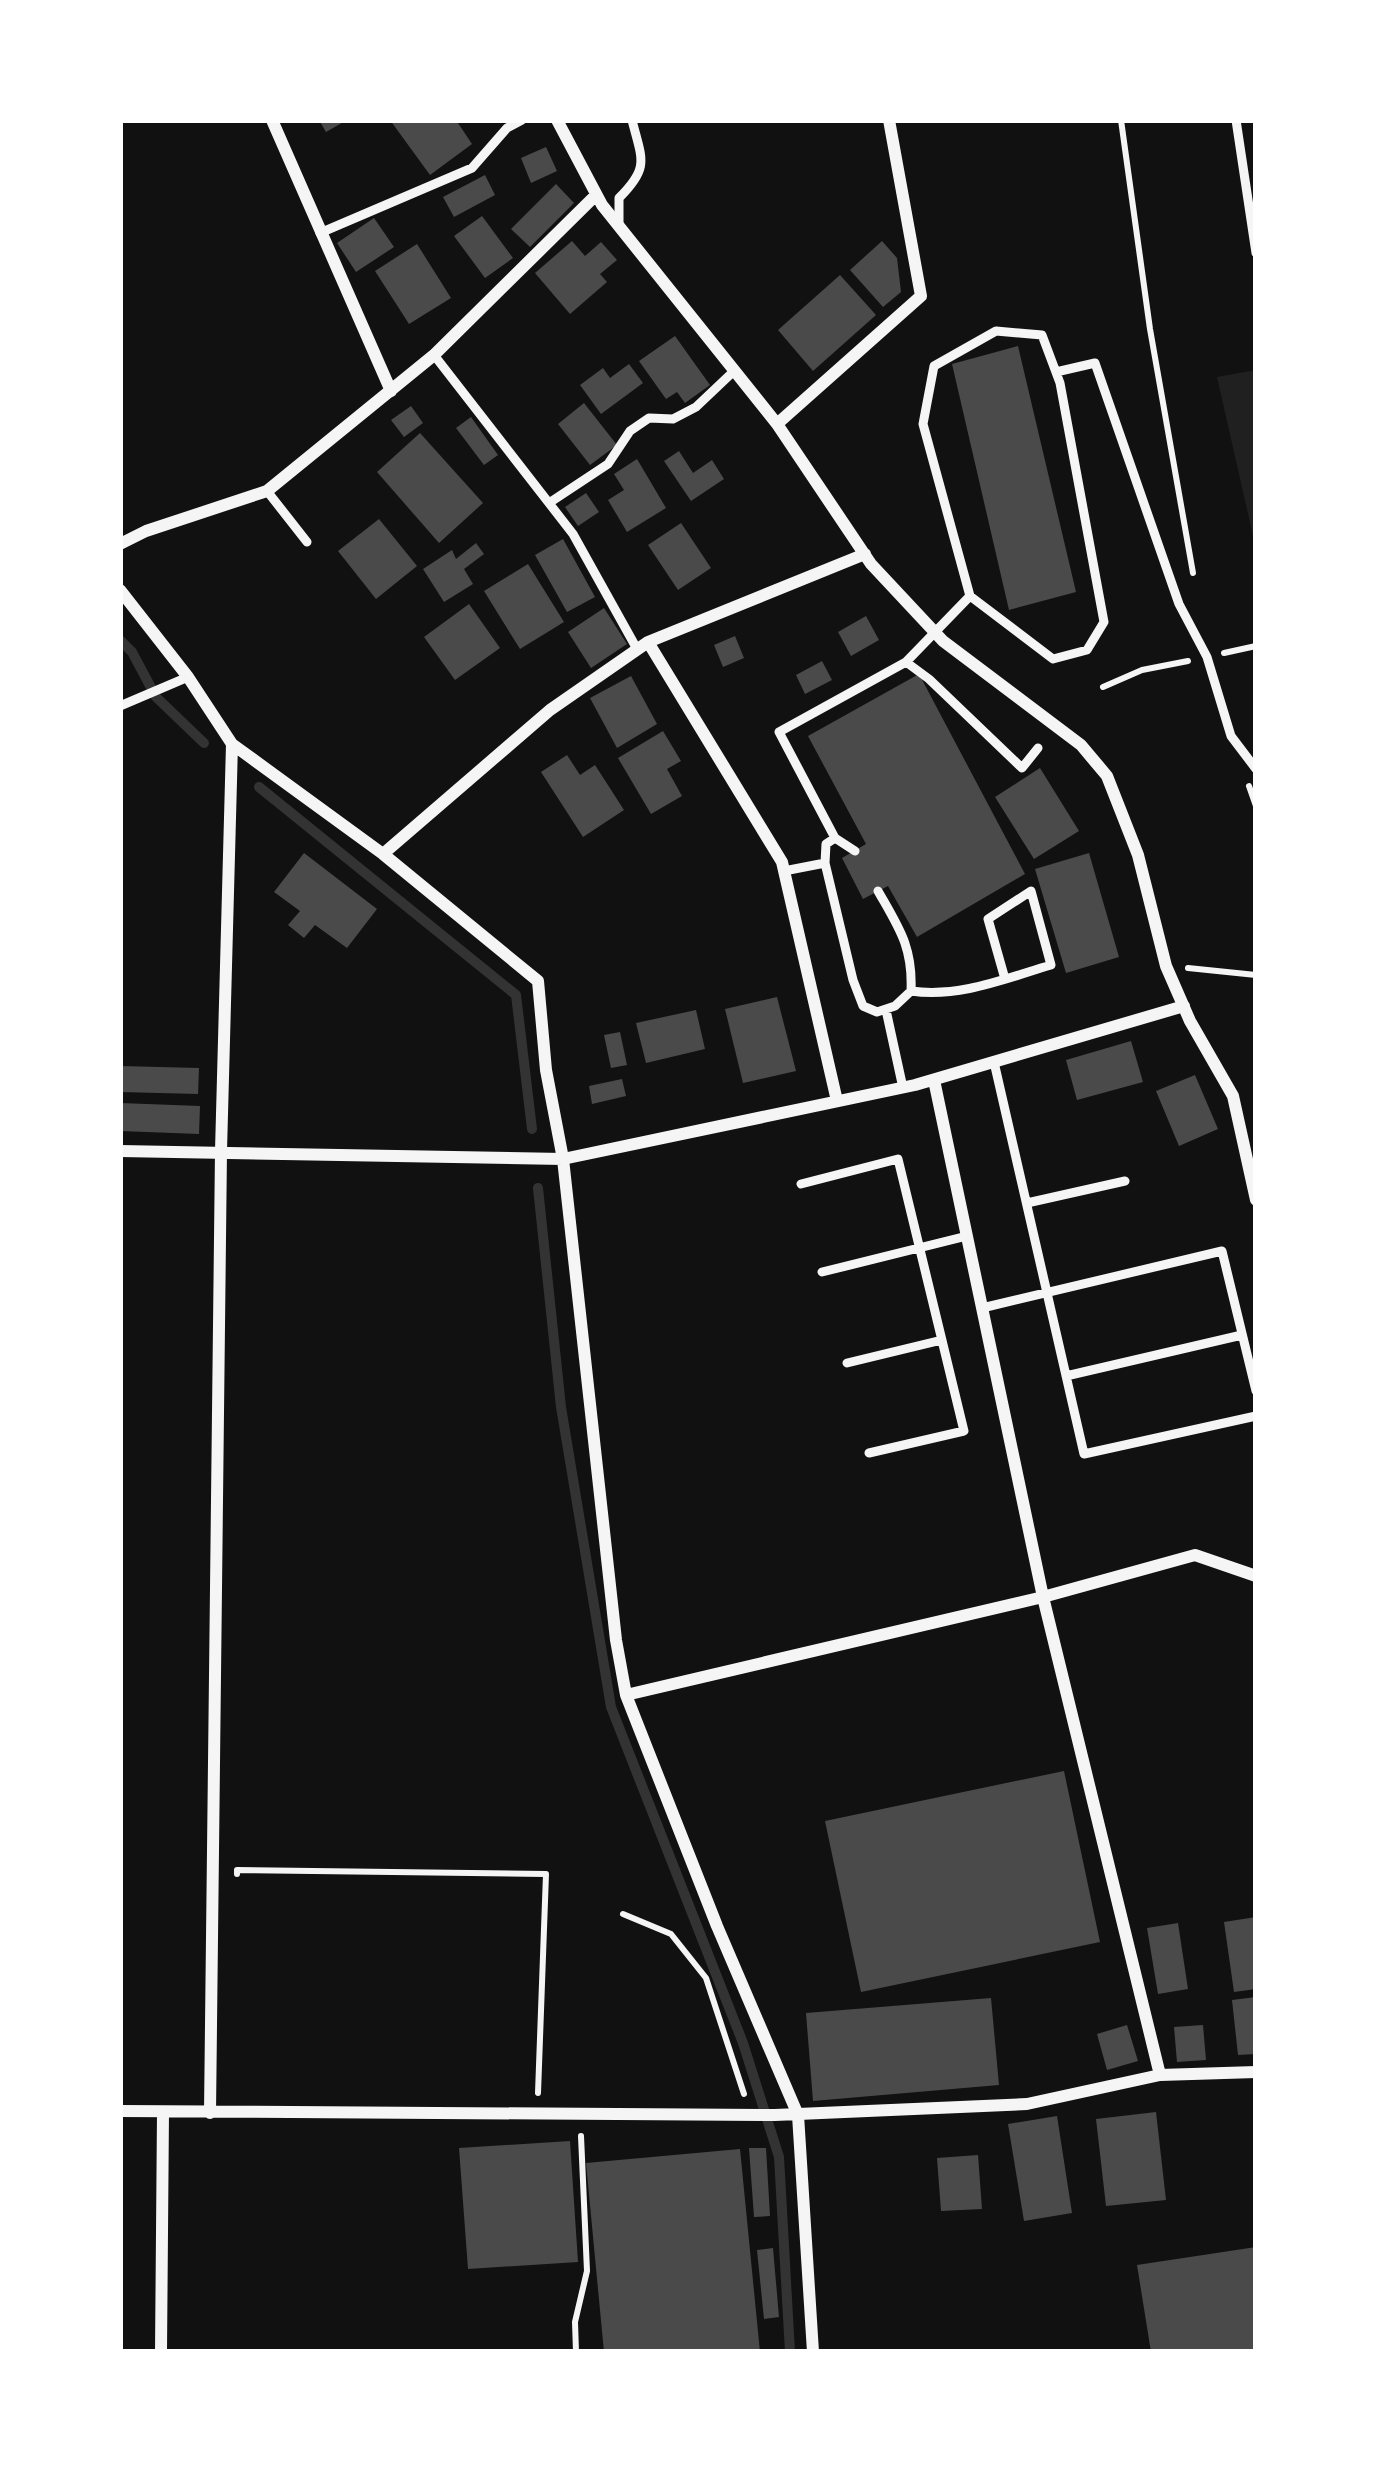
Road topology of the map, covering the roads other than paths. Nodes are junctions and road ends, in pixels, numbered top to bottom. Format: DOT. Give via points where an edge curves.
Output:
graph roads {
  1 [pos="272,120"];
  2 [pos="522,120"];
  3 [pos="556,120"];
  4 [pos="632,120"];
  5 [pos="889,120"];
  6 [pos="1235,120"];
  7 [pos="596,194"];
  8 [pos="619,227"];
  9 [pos="320,233"];
  10 [pos="1256,253"];
  11 [pos="434,355"];
  12 [pos="734,371"];
  13 [pos="1056,372"];
  14 [pos="391,391"];
  15 [pos="777,424"];
  16 [pos="267,491"];
  17 [pos="549,503"];
  18 [pos="307,542"];
  19 [pos="120,544"];
  20 [pos="865,554"];
  21 [pos="120,590"];
  22 [pos="970,596"];
  23 [pos="935,632"];
  24 [pos="642,646"];
  25 [pos="906,662"];
  26 [pos="188,676"];
  27 [pos="120,706"];
  28 [pos="232,744"];
  29 [pos="1038,748"];
  30 [pos="1256,769"];
  31 [pos="835,838"];
  32 [pos="854,850"];
  33 [pos="383,854"];
  34 [pos="825,863"];
  35 [pos="784,871"];
  36 [pos="878,891"];
  37 [pos="1005,979"];
  38 [pos="911,991"];
  39 [pos="1184,1006"];
  40 [pos="886,1010"];
  41 [pos="994,1062"];
  42 [pos="934,1079"];
  43 [pos="903,1088"];
  44 [pos="837,1101"];
  45 [pos="221,1150"];
  46 [pos="120,1151"];
  47 [pos="563,1159"];
  48 [pos="1125,1181"];
  49 [pos="801,1184"];
  50 [pos="1256,1200"];
  51 [pos="1027,1203"];
  52 [pos="968,1236"];
  53 [pos="920,1248"];
  54 [pos="822,1272"];
  55 [pos="1047,1293"];
  56 [pos="982,1308"];
  57 [pos="1242,1335"];
  58 [pos="942,1340"];
  59 [pos="848,1363"];
  60 [pos="1066,1376"];
  61 [pos="1256,1391"];
  62 [pos="1256,1416"];
  63 [pos="869,1454"];
  64 [pos="1256,1576"];
  65 [pos="1043,1598"];
  66 [pos="626,1695"];
  67 [pos="1256,2072"];
  68 [pos="1160,2075"];
  69 [pos="120,2111"];
  70 [pos="163,2112"];
  71 [pos="210,2113"];
  72 [pos="798,2114"];
  73 [pos="161,2352"];
  74 [pos="813,2352"];
  1 -- 9 [label="street"];
  2 -- 9 [label="lane" via="472,168"];
  3 -- 7 [label="street"];
  4 -- 8 [label="lane" via="644,167 619,198"];
  5 -- 15 [label="street" via="921,296"];
  6 -- 10 [label="lane"];
  7 -- 8 [label="street"];
  7 -- 11 [label="street"];
  8 -- 12 [label="street"];
  9 -- 14 [label="street"];
  11 -- 14 [label="street"];
  11 -- 17 [label="lane"];
  12 -- 15 [label="street"];
  12 -- 17 [label="lane" via="696,407 630,431 608,464"];
  13 -- 22 [label="lane" via="1042,335 996,331 934,366 923,424"];
  13 -- 22 [label="lane" via="1103,622 1087,650 1053,658"];
  13 -- 30 [label="lane" via="1095,363 1179,604 1208,657 1232,736"];
  14 -- 16 [label="street"];
  15 -- 20 [label="street"];
  16 -- 18 [label="lane"];
  16 -- 19 [label="street"];
  17 -- 24 [label="lane"];
  20 -- 23 [label="street"];
  20 -- 24 [label="street"];
  21 -- 26 [label="street"];
  22 -- 23 [label="lane"];
  23 -- 25 [label="lane"];
  23 -- 39 [label="street" via="1081,745 1107,776"];
  24 -- 33 [label="street" via="550,710"];
  24 -- 35 [label="street"];
  25 -- 29 [label="lane" via="1022,768"];
  25 -- 31 [label="lane" via="778,732"];
  26 -- 27 [label="lane"];
  26 -- 28 [label="street"];
  28 -- 33 [label="street"];
  28 -- 45 [label="street"];
  31 -- 32 [label="lane"];
  31 -- 34 [label="lane" via="826,844"];
  33 -- 47 [label="street" via="538,981"];
  34 -- 35 [label="lane"];
  34 -- 40 [label="lane" via="863,1006"];
  35 -- 44 [label="street"];
  36 -- 38 [label="lane" via="908,944"];
  37 -- 37 [label="lane" via="1051,965 1031,891 988,919"];
  37 -- 38 [label="lane" via="944,995"];
  38 -- 40 [label="lane"];
  39 -- 41 [label="street"];
  39 -- 50 [label="street" via="1233,1096"];
  40 -- 43 [label="lane"];
  41 -- 42 [label="street"];
  41 -- 51 [label="lane"];
  42 -- 43 [label="street"];
  42 -- 52 [label="street"];
  43 -- 44 [label="street"];
  44 -- 47 [label="street"];
  45 -- 46 [label="street"];
  45 -- 47 [label="street"];
  45 -- 71 [label="street"];
  47 -- 66 [label="street"];
  48 -- 51 [label="lane"];
  49 -- 53 [label="lane" via="898,1159"];
  51 -- 55 [label="lane"];
  52 -- 53 [label="lane"];
  52 -- 56 [label="street"];
  53 -- 54 [label="lane"];
  53 -- 58 [label="lane"];
  55 -- 56 [label="lane"];
  55 -- 57 [label="lane" via="1222,1251"];
  55 -- 60 [label="lane"];
  56 -- 65 [label="street"];
  57 -- 60 [label="lane"];
  57 -- 61 [label="lane"];
  58 -- 59 [label="lane"];
  58 -- 63 [label="lane" via="964,1431"];
  60 -- 62 [label="lane" via="1084,1454"];
  64 -- 65 [label="street" via="1195,1555"];
  65 -- 66 [label="street"];
  65 -- 68 [label="street"];
  66 -- 72 [label="street"];
  67 -- 68 [label="street"];
  68 -- 72 [label="street" via="1027,2104"];
  69 -- 70 [label="street"];
  70 -- 71 [label="street"];
  70 -- 73 [label="street"];
  71 -- 72 [label="street"];
  72 -- 74 [label="street"];
}
